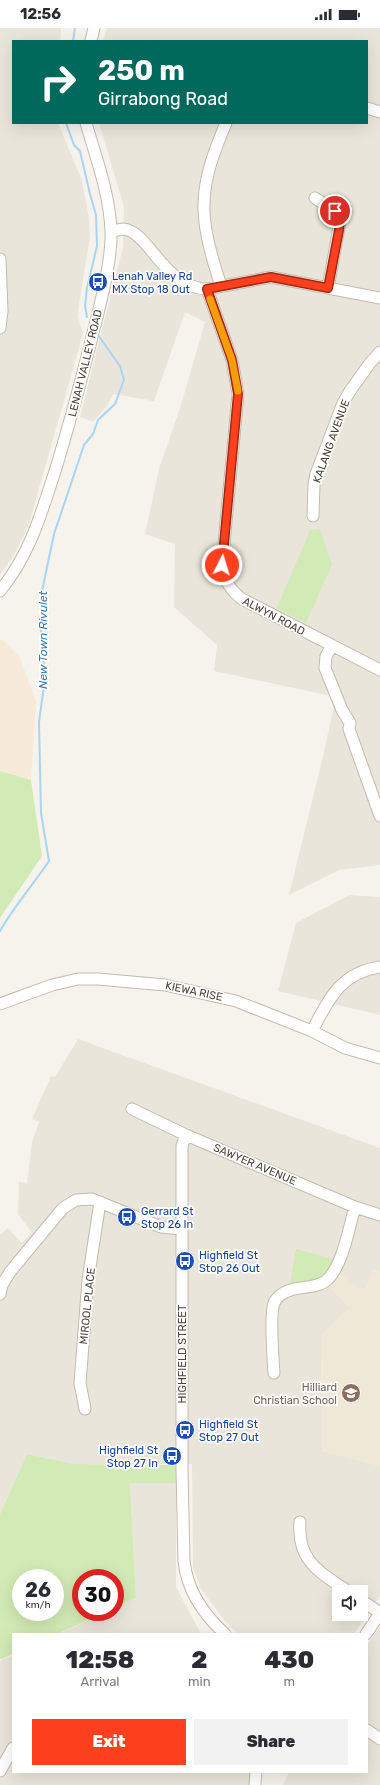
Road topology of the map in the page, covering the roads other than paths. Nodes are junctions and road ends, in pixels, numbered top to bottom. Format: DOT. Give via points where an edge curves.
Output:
graph roads {
  1 [pos="94,28"];
  2 [pos="91,40"];
  3 [pos="368,108"];
  4 [pos="380,112"];
  5 [pos="86,124"];
  6 [pos="226,124"];
  7 [pos="315,198"];
  8 [pos="111,232"];
  9 [pos="0,259"];
  10 [pos="221,286"];
  11 [pos="328,288"];
  12 [pos="207,289"];
  13 [pos="380,298"];
  14 [pos="0,328"];
  15 [pos="380,352"];
  16 [pos="313,516"];
  17 [pos="0,591"];
  18 [pos="332,646"];
  19 [pos="380,670"];
  20 [pos="378,803"];
  21 [pos="380,816"];
  22 [pos="380,968"];
  23 [pos="0,1004"];
  24 [pos="312,1031"];
  25 [pos="380,1058"];
  26 [pos="132,1109"];
  27 [pos="186,1135"];
  28 [pos="100,1202"];
  29 [pos="355,1207"];
  30 [pos="380,1215"];
  31 [pos="182,1229"];
  32 [pos="0,1294"];
  33 [pos="274,1373"];
  34 [pos="85,1410"];
  35 [pos="300,1522"];
  36 [pos="338,1585"];
  37 [pos="368,1605"];
  38 [pos="380,1613"];
  39 [pos="224,1633"];
  40 [pos="367,1633"];
  41 [pos="368,1731"];
  42 [pos="380,1739"];
  43 [pos="12,1750"];
  44 [pos="0,1771"];
  45 [pos="256,1773"];
  46 [pos="255,1785"];
  1 -- 2 [label="street"];
  3 -- 4 [label="street"];
  5 -- 8 [label="street, LENAH VALLEY ROAD" via="102,179"];
  6 -- 10 [label="street" via="206,180 204,207 214,266"];
  7 -- 11 [label="street" via="335,211 340,222"];
  8 -- 12 [label="street" via="124,229 134,234 174,276 194,287"];
  8 -- 17 [label="street, LENAH VALLEY ROAD" via="96,322 57,463 34,534"];
  9 -- 14 [label="street"];
  10 -- 11 [label="street" via="271,277"];
  10 -- 12 [label="street"];
  11 -- 13 [label="street"];
  12 -- 18 [label="street, ALWYN ROAD" via="232,360 238,394 223,573 230,588 242,599"];
  15 -- 16 [label="street, KALANG AVENUE" via="359,377 343,403 316,474"];
  18 -- 19 [label="street, ALWYN ROAD"];
  18 -- 20 [label="street" via="326,656 325,668 350,723 349,729"];
  20 -- 21 [label="street"];
  22 -- 24 [label="street" via="358,973 341,985"];
  23 -- 24 [label="street, KIEWA RISE" via="78,979 165,985 222,997"];
  24 -- 25 [label="street, KIEWA RISE" via="345,1048"];
  26 -- 27 [label="street, SAWYER AVENUE"];
  27 -- 29 [label="street, SAWYER AVENUE"];
  27 -- 31 [label="street, HIGHFIELD STREET" via="182,1146"];
  28 -- 31 [label="street" via="161,1227"];
  28 -- 32 [label="street" via="81,1199 62,1208 8,1275"];
  28 -- 34 [label="street, MIROOL PLACE" via="88,1280 80,1383"];
  29 -- 30 [label="street, SAWYER AVENUE"];
  29 -- 33 [label="street" via="339,1263 332,1274 318,1285 286,1291 274,1304"];
  31 -- 39 [label="street, HIGHFIELD STREET" via="184,1560 188,1582 197,1601"];
  35 -- 36 [label="street" via="301,1545 311,1564"];
  37 -- 38 [label="street"];
  38 -- 40 [label="street"];
  41 -- 42 [label="street"];
  43 -- 44 [label="street"];
  45 -- 46 [label="street"];
}
